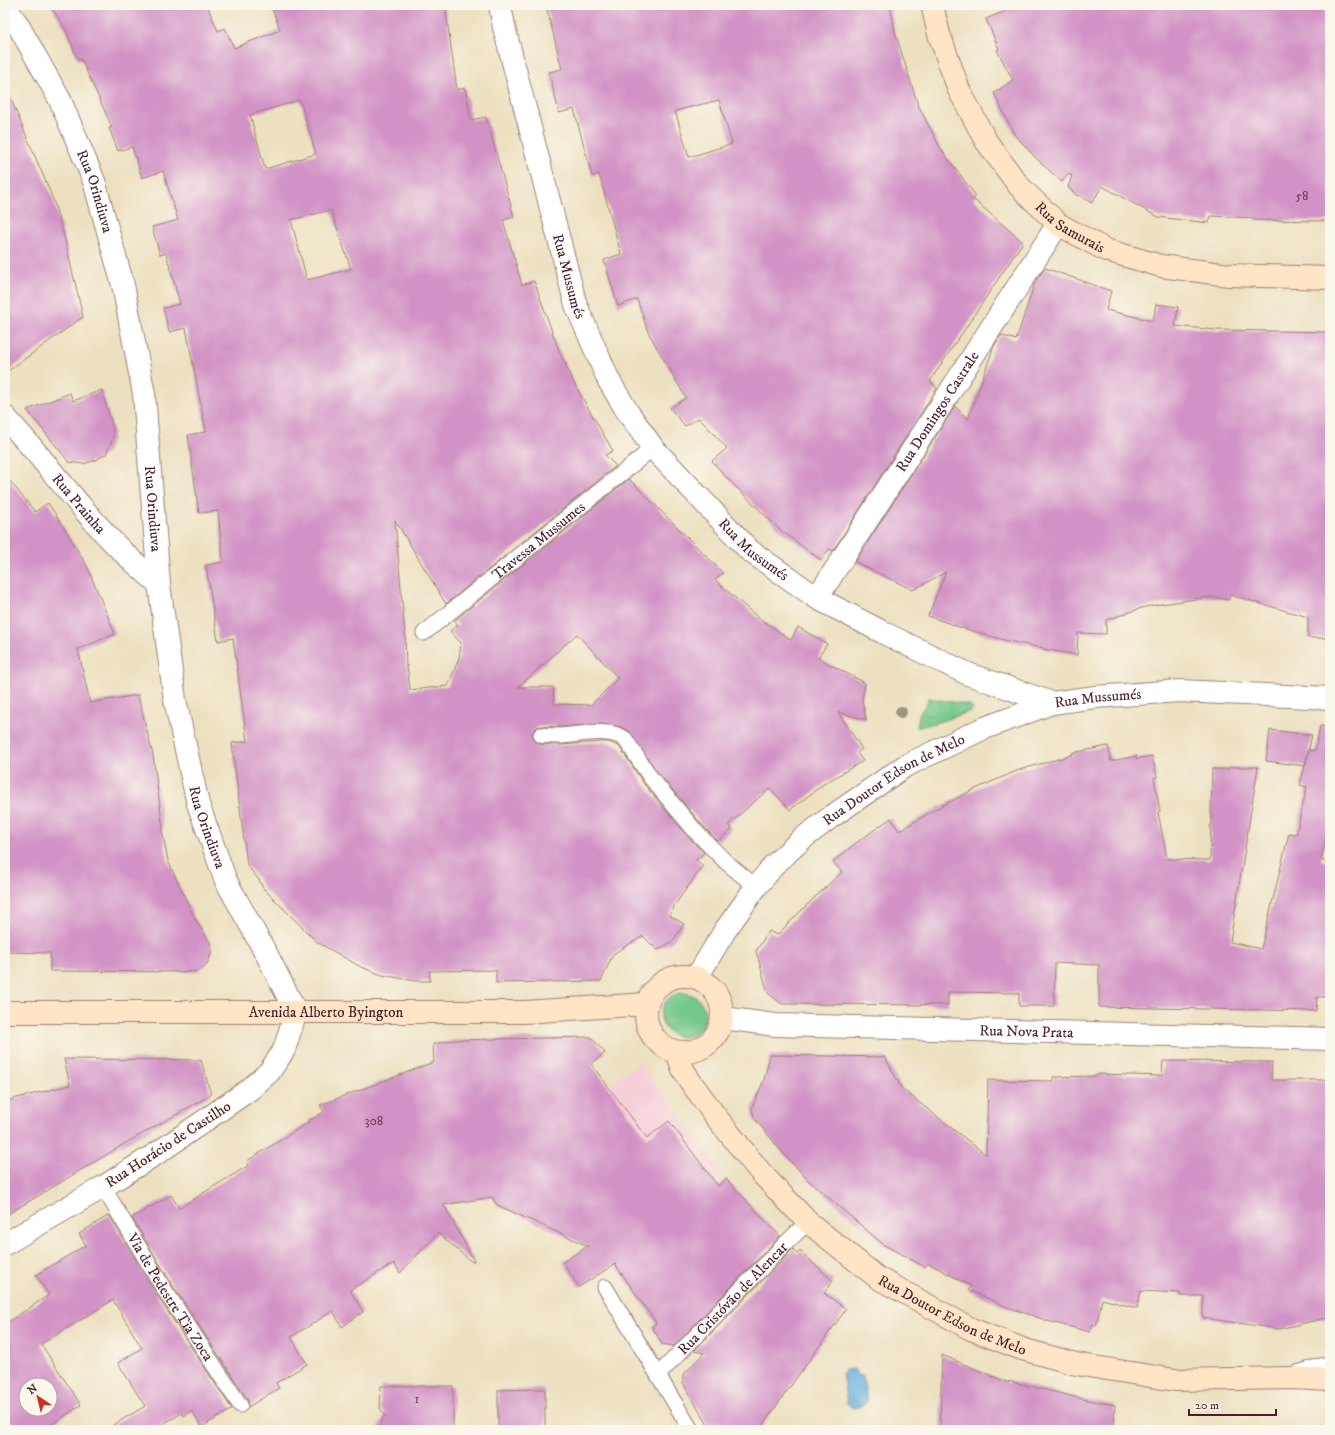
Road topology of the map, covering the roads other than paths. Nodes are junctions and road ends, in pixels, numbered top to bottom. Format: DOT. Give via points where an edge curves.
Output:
graph roads {
  1 [pos="500,5"];
  2 [pos="932,5"];
  3 [pos="5,7"];
  4 [pos="1058,224"];
  5 [pos="1330,278"];
  6 [pos="5,417"];
  7 [pos="653,448"];
  8 [pos="159,584"];
  9 [pos="817,598"];
  10 [pos="424,633"];
  11 [pos="1330,698"];
  12 [pos="1052,703"];
  13 [pos="541,735"];
  14 [pos="756,887"];
  15 [pos="697,977"];
  16 [pos="647,1004"];
  17 [pos="5,1012"];
  18 [pos="296,1012"];
  19 [pos="723,1018"];
  20 [pos="1330,1039"];
  21 [pos="677,1052"];
  22 [pos="103,1187"];
  23 [pos="808,1222"];
  24 [pos="5,1244"];
  25 [pos="605,1287"];
  26 [pos="1330,1367"];
  27 [pos="658,1375"];
  28 [pos="1293,1378"];
  29 [pos="1330,1380"];
  30 [pos="240,1405"];
  31 [pos="691,1430"];
  1 -- 7 [label="street, Rua Mussumés" via="576,305 609,381"];
  2 -- 4 [label="street, Rua Samurais" via="939,34 959,90 986,141 1019,186"];
  3 -- 8 [label="street, Rua Orindiuva" via="18,25 60,100 94,181 123,285 144,394"];
  4 -- 5 [label="street, Rua Samurais" via="1106,250 1161,266 1230,275"];
  4 -- 9 [label="street, Rua Domingos Castrale"];
  6 -- 8 [label="street, Rua Prainha" via="112,542"];
  7 -- 9 [label="street, Rua Mussumés" via="750,551"];
  7 -- 10 [label="lane, Travessa Mussumes"];
  8 -- 18 [label="street, Rua Orindiuva" via="175,700 198,804 226,881"];
  9 -- 12 [label="street, Rua Mussumés" via="968,674"];
  11 -- 12 [label="street, Rua Mussumés" via="1179,690"];
  12 -- 14 [label="street, Rua Doutor Edson de Melo" via="982,729 906,766 802,839 774,865"];
  13 -- 14 [label="lane" via="598,733 615,734 625,739 651,778 698,833 726,862"];
  14 -- 15 [label="street, Rua Doutor Edson de Melo" via="724,932"];
  15 -- 16 [label="street" via="671,977 660,983 652,992"];
  15 -- 19 [label="street" via="717,993 722,1005"];
  16 -- 18 [label="street, Avenida Alberto Byington" via="524,1012"];
  16 -- 21 [label="street" via="648,1030 655,1040"];
  17 -- 18 [label="street, Avenida Alberto Byington"];
  18 -- 22 [label="street, Rua Horácio de Castilho" via="284,1050 270,1072 249,1090 160,1152"];
  19 -- 20 [label="street, Rua Nova Prata" via="775,1025"];
  19 -- 21 [label="street" via="712,1040 702,1048 690,1052"];
  21 -- 23 [label="street, Rua Doutor Edson de Melo" via="690,1082 716,1117 762,1174"];
  22 -- 24 [label="street, Rua Horácio de Castilho"];
  22 -- 30 [label="lane, Via de Pedestre Tia Zoca" via="164,1289"];
  23 -- 27 [label="lane, Rua Cristóvão de Alencar"];
  23 -- 28 [label="street, Rua Doutor Edson de Melo" via="878,1278 972,1329 1022,1349 1076,1364 1175,1380"];
  25 -- 27 [label="lane"];
  26 -- 28 [label="street"];
  27 -- 31 [label="lane"];
  28 -- 29 [label="street, Rua Doutor Edson de Melo"];
}
